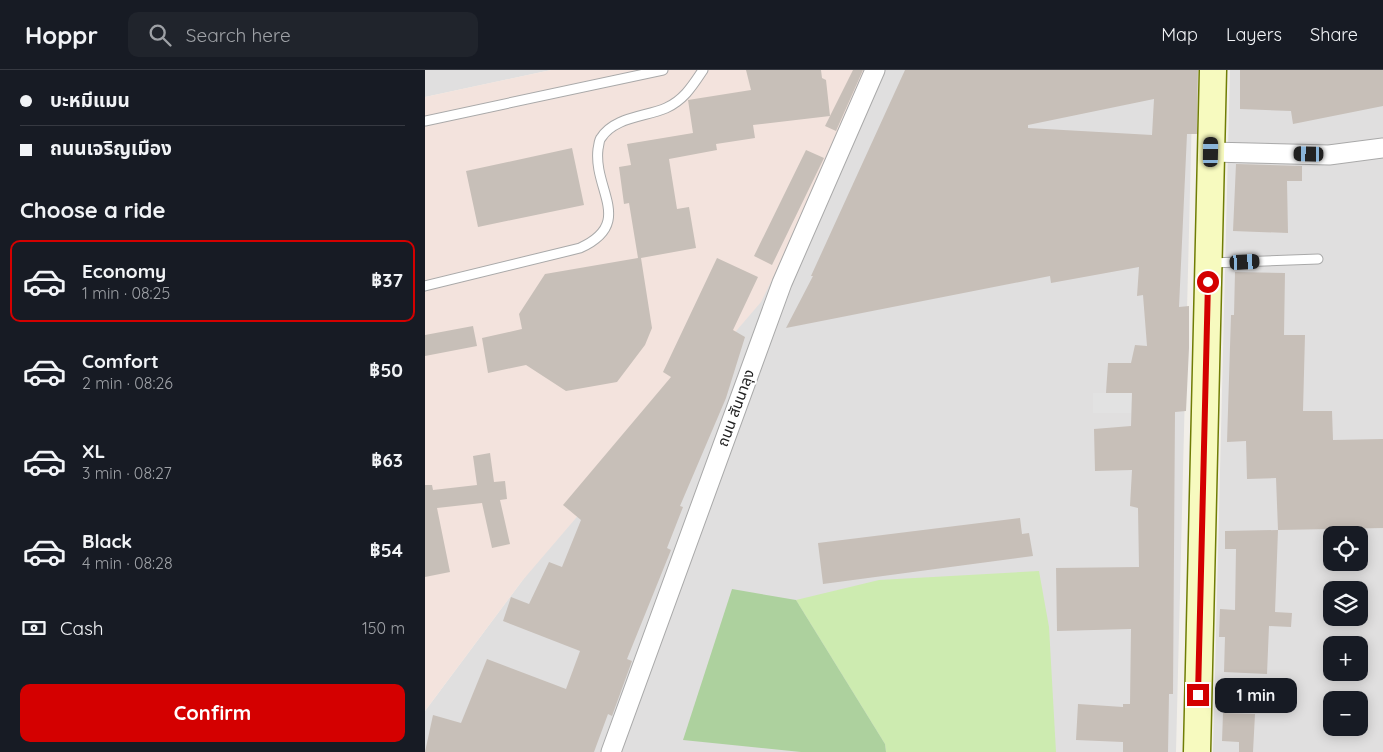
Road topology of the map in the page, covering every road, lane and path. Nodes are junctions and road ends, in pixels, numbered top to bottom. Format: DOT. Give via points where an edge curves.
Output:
graph roads {
  1 [pos="663,70"];
  2 [pos="703,70"];
  3 [pos="875,70"];
  4 [pos="1213,70"];
  5 [pos="425,121"];
  6 [pos="1383,148"];
  7 [pos="1211,152"];
  8 [pos="1318,259"];
  9 [pos="1209,264"];
  10 [pos="425,286"];
  11 [pos="611,752"];
  12 [pos="1197,752"];
  1 -- 5 [label="lane"];
  2 -- 10 [label="lane" via="687,94 667,108 613,125 600,138 597,158 609,221 602,234 591,243"];
  3 -- 11 [label="street, ถนน สันนาลุง" via="782,283"];
  4 -- 7 [label="main road"];
  6 -- 7 [label="street" via="1329,155"];
  7 -- 9 [label="main road"];
  8 -- 9 [label="lane"];
  9 -- 12 [label="main road"];
}
